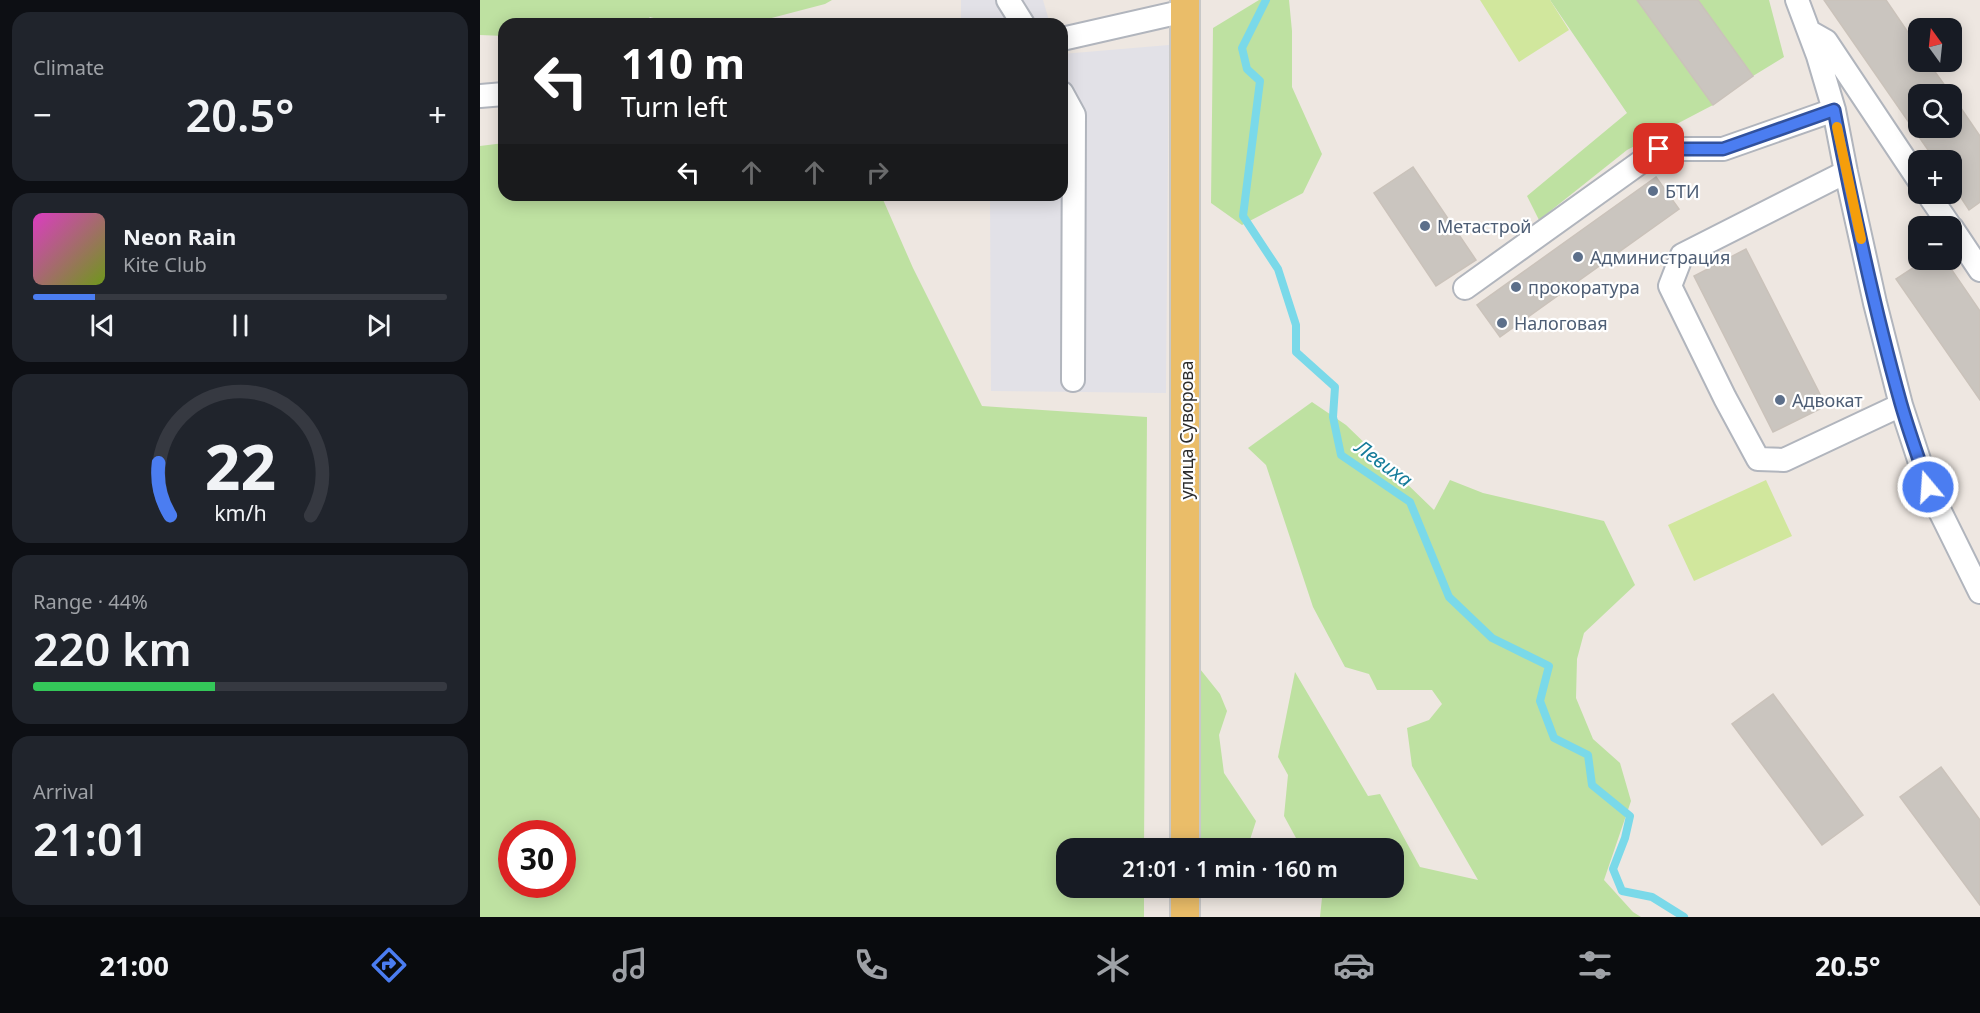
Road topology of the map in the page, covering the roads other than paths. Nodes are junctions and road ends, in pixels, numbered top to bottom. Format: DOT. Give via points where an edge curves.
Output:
graph roads {
  1 [pos="1008,0"];
  2 [pos="1797,0"];
  3 [pos="1185,5"];
  4 [pos="1019,18"];
  5 [pos="1809,32"];
  6 [pos="1068,37"];
  7 [pos="498,94"];
  8 [pos="480,96"];
  9 [pos="1068,104"];
  10 [pos="1834,110"];
  11 [pos="1908,164"];
  12 [pos="1846,172"];
  13 [pos="1962,243"];
  14 [pos="1980,270"];
  15 [pos="1465,288"];
  16 [pos="1073,380"];
  17 [pos="1901,405"];
  18 [pos="1970,556"];
  19 [pos="1980,592"];
  20 [pos="1185,838"];
  21 [pos="1185,898"];
  22 [pos="1185,917"];
  1 -- 4 [label="street"];
  2 -- 5 [label="street"];
  3 -- 6 [label="street, улица Суворова"];
  3 -- 20 [label="main road, улица Суворова"];
  5 -- 10 [label="street"];
  5 -- 11 [label="street" via="1826,41"];
  7 -- 8 [label="street"];
  9 -- 16 [label="street" via="1074,116"];
  10 -- 12 [label="street"];
  10 -- 15 [label="street" via="1723,149 1659,149"];
  12 -- 17 [label="street"];
  12 -- 17 [label="street" via="1682,255 1670,286 1758,459 1784,460"];
  13 -- 14 [label="street"];
  17 -- 18 [label="street" via="1928,487"];
  18 -- 19 [label="street"];
  21 -- 22 [label="main road"];
}
